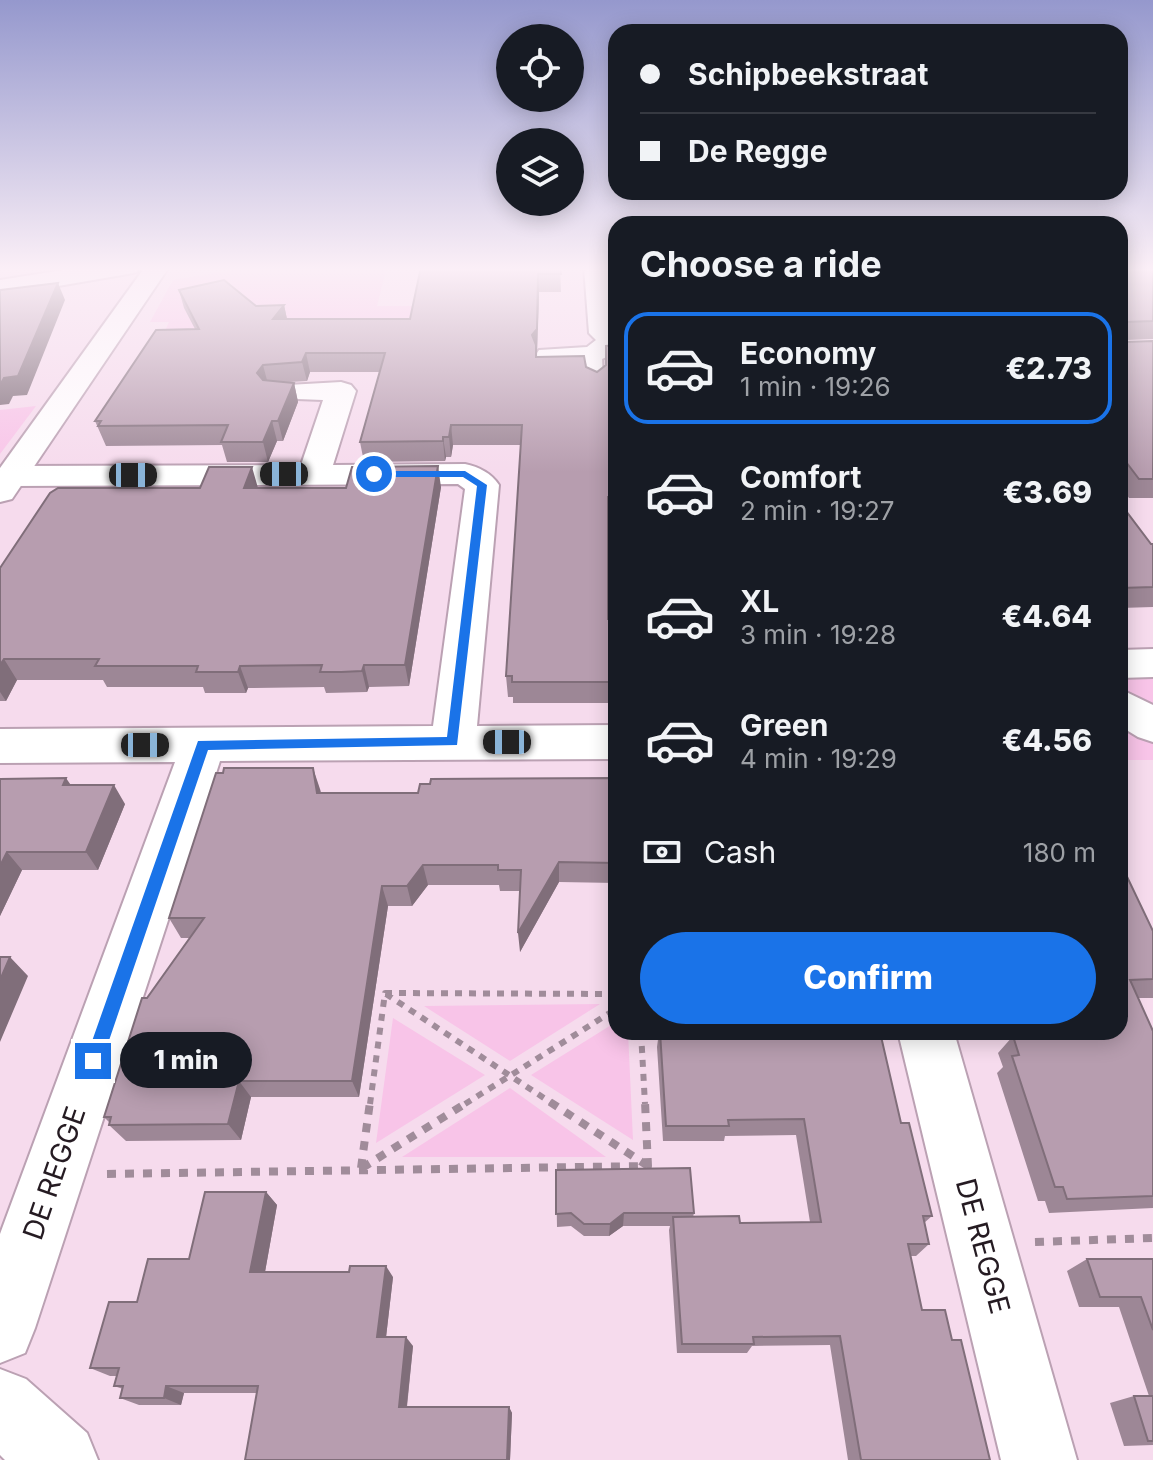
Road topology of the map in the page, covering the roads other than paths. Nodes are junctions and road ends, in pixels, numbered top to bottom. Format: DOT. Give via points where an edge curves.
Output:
graph roads {
  1 [pos="110,335"];
  2 [pos="608,344"];
  3 [pos="549,356"];
  4 [pos="595,384"];
  5 [pos="280,392"];
  6 [pos="314,474"];
  7 [pos="6,484"];
  8 [pos="1153,663"];
  9 [pos="1128,664"];
  10 [pos="1128,710"];
  11 [pos="1153,726"];
  12 [pos="453,742"];
  13 [pos="608,742"];
  14 [pos="203,745"];
  15 [pos="0,746"];
  16 [pos="928,1040"];
  17 [pos="0,1328"];
  18 [pos="0,1405"];
  19 [pos="60,1460"];
  20 [pos="1039,1460"];
  1 -- 7 [label="street"];
  2 -- 3 [label="street"];
  2 -- 4 [label="lane"];
  5 -- 6 [label="street" via="341,391"];
  6 -- 7 [label="street"];
  6 -- 12 [label="street" via="465,474 482,485"];
  8 -- 9 [label="street"];
  10 -- 11 [label="street"];
  12 -- 13 [label="street"];
  12 -- 14 [label="street"];
  14 -- 15 [label="street"];
  14 -- 17 [label="street, DE REGGE"];
  16 -- 20 [label="street, DE REGGE"];
  18 -- 19 [label="street"];
}
